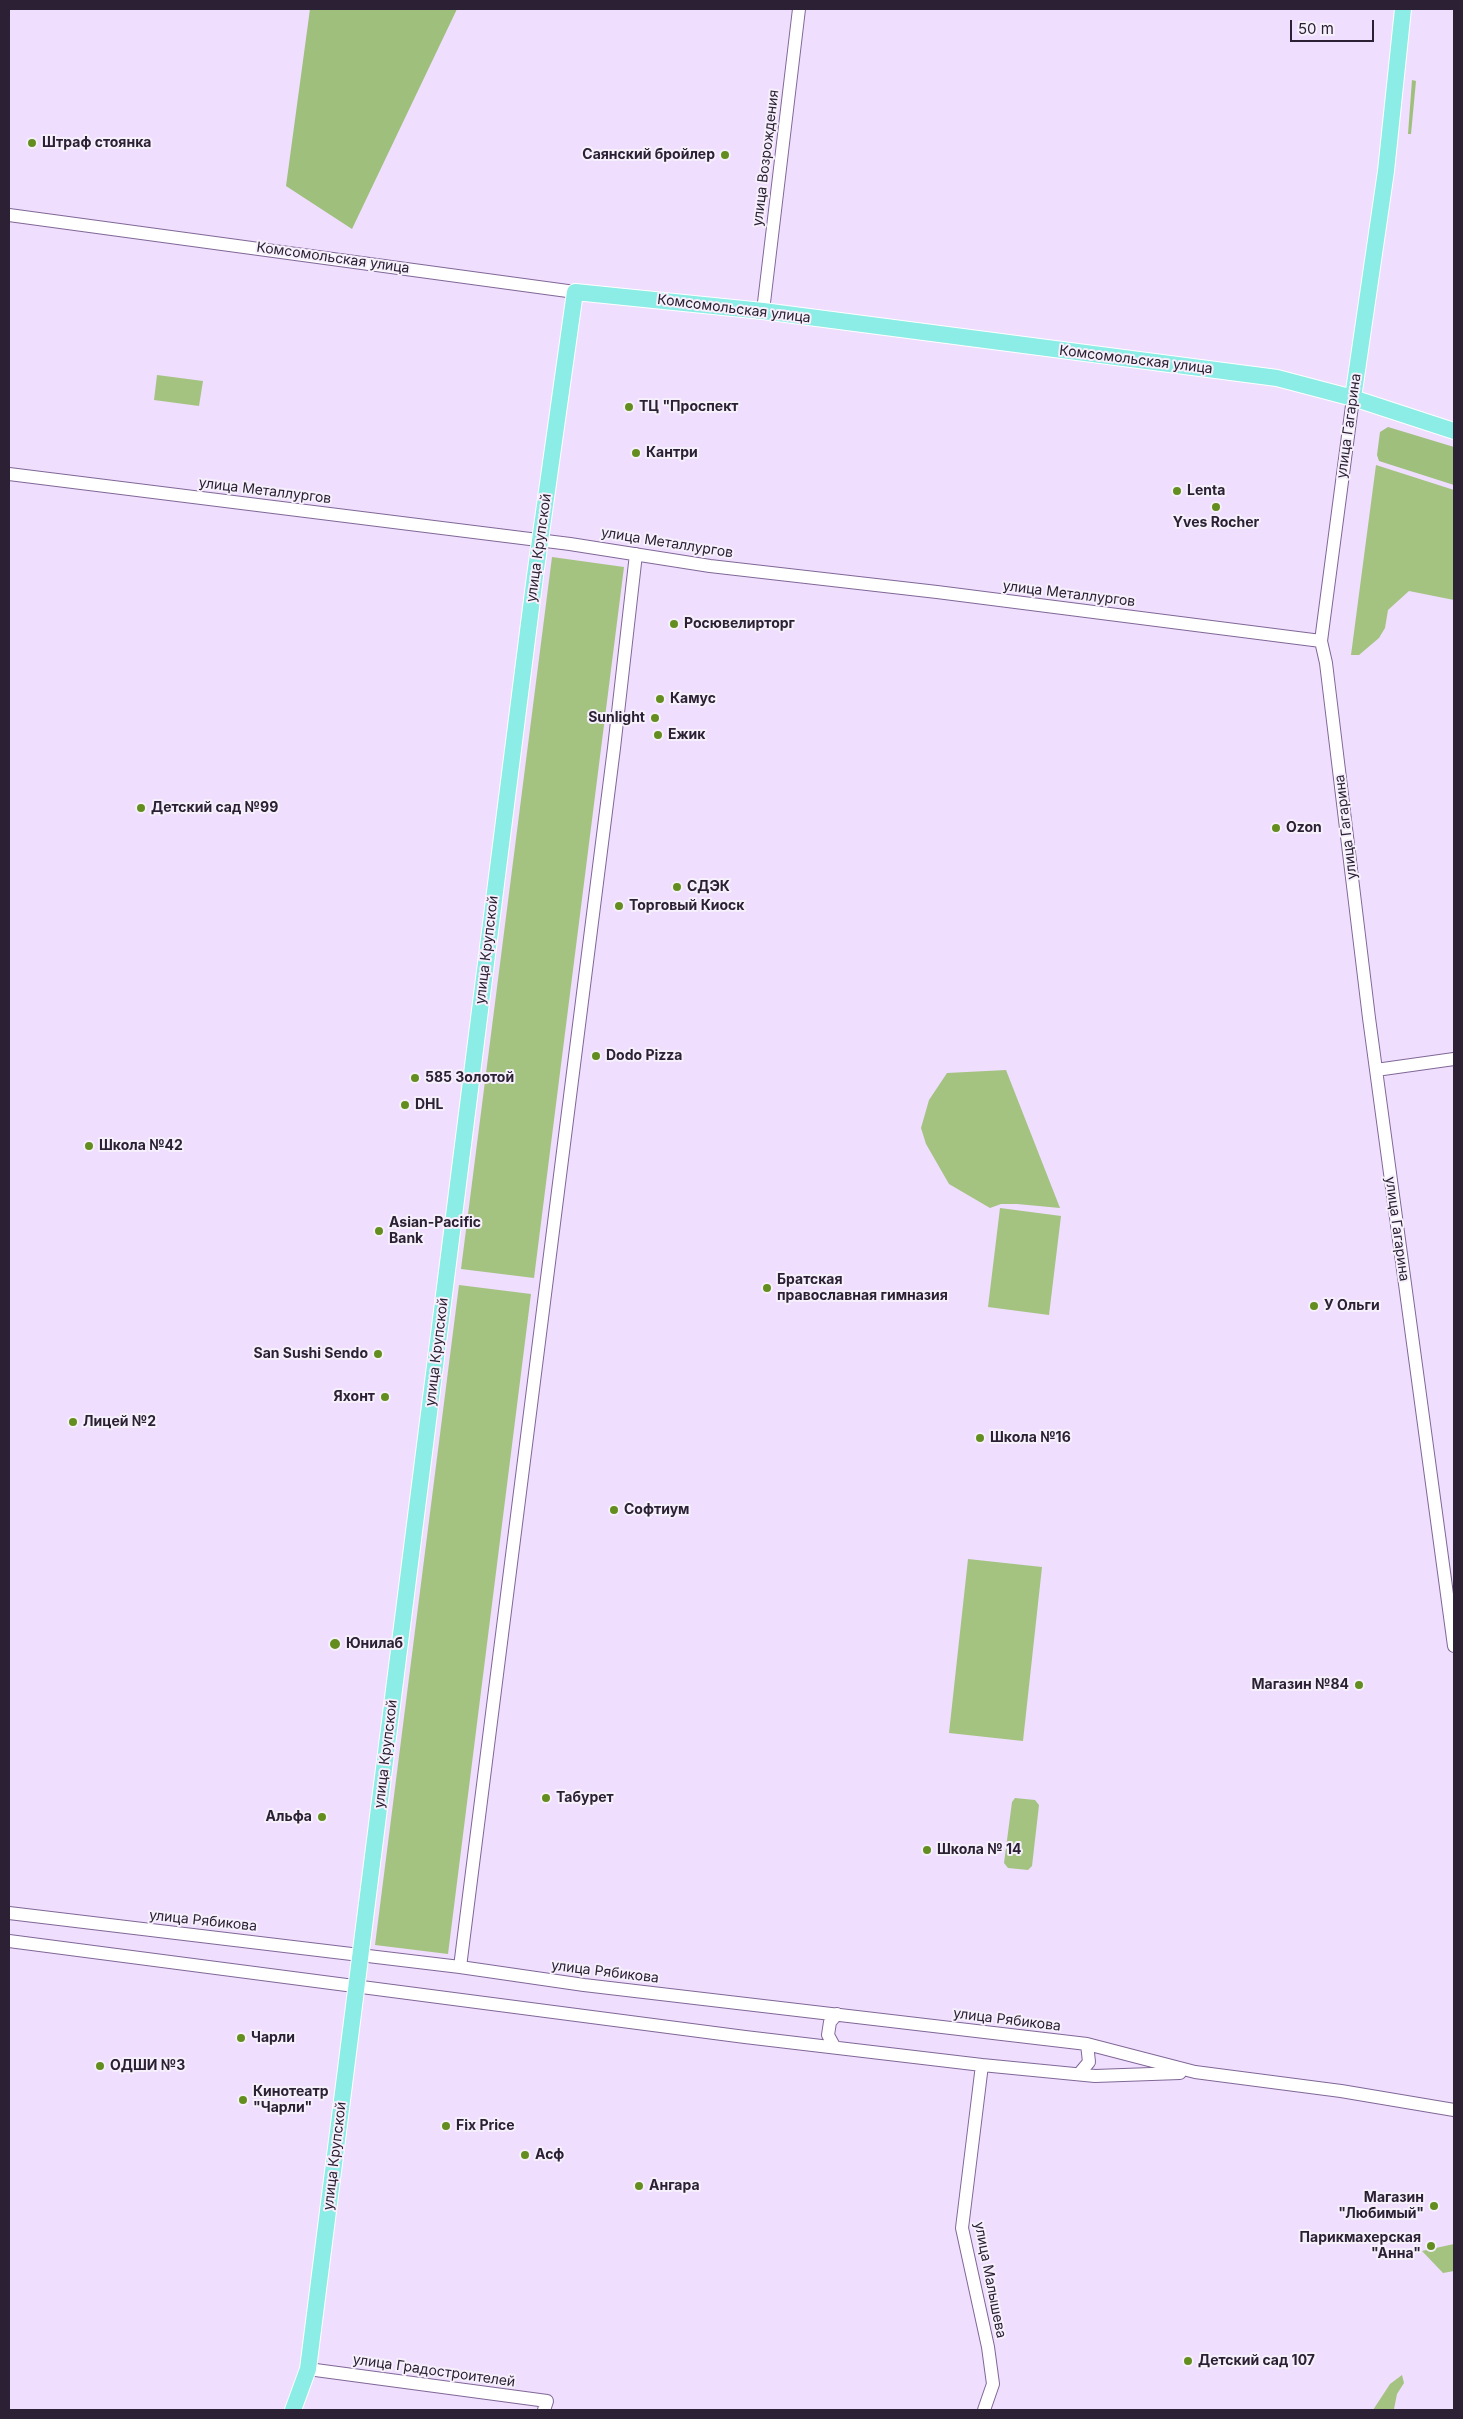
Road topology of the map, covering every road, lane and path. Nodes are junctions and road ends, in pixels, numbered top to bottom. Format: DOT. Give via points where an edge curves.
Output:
graph roads {
  1 [pos="799,9"];
  2 [pos="1404,9"];
  3 [pos="9,215"];
  4 [pos="576,292"];
  5 [pos="763,311"];
  6 [pos="1353,398"];
  7 [pos="1454,431"];
  8 [pos="9,474"];
  9 [pos="540,540"];
  10 [pos="636,554"];
  11 [pos="1321,641"];
  12 [pos="1454,1059"];
  13 [pos="1376,1070"];
  14 [pos="1454,1646"];
  15 [pos="9,1912"];
  16 [pos="9,1941"];
  17 [pos="362,1956"];
  18 [pos="460,1967"];
  19 [pos="356,1986"];
  20 [pos="837,2014"];
  21 [pos="1087,2044"];
  22 [pos="834,2046"];
  23 [pos="982,2065"];
  24 [pos="1195,2072"];
  25 [pos="1079,2074"];
  26 [pos="1454,2110"];
  27 [pos="308,2369"];
  28 [pos="293,2410"];
  29 [pos="544,2410"];
  30 [pos="984,2410"];
  1 -- 5 [label="street, улица Возрождения"];
  2 -- 6 [label="main road, улица Гагарина" via="1386,171"];
  3 -- 4 [label="street, Комсомольская улица"];
  4 -- 5 [label="main road, Комсомольская улица"];
  4 -- 9 [label="main road, улица Крупской"];
  5 -- 6 [label="main road, Комсомольская улица" via="1277,378"];
  6 -- 7 [label="main road, Комсомольская улица"];
  6 -- 11 [label="street, улица Гагарина"];
  8 -- 9 [label="street, улица Металлургов"];
  9 -- 10 [label="street, улица Металлургов"];
  9 -- 17 [label="main road, улица Крупской"];
  10 -- 11 [label="street, улица Металлургов" via="710,566"];
  10 -- 18 [label="street"];
  11 -- 13 [label="street, улица Гагарина"];
  12 -- 13 [label="street"];
  13 -- 14 [label="street, улица Гагарина"];
  15 -- 17 [label="street, улица Рябикова"];
  16 -- 19 [label="street, улица Рябикова"];
  17 -- 18 [label="street, улица Рябикова"];
  17 -- 19 [label="main road, улица Крупской"];
  18 -- 20 [label="street, улица Рябикова" via="584,1985"];
  19 -- 22 [label="street, улица Рябикова"];
  19 -- 27 [label="main road, улица Крупской"];
  20 -- 21 [label="street, улица Рябикова"];
  20 -- 22 [label="street" via="830,2022 828,2035"];
  21 -- 24 [label="street, улица Рябикова"];
  21 -- 25 [label="street" via="1089,2062"];
  22 -- 23 [label="street, улица Рябикова"];
  23 -- 25 [label="street, улица Рябикова"];
  23 -- 30 [label="street, улица Малышева" via="962,2228 992,2375"];
  24 -- 25 [label="street, улица Рябикова"];
  24 -- 26 [label="street, улица Рябикова"];
  27 -- 28 [label="main road, улица Крупской"];
  27 -- 29 [label="street, улица Градостроителей" via="547,2401"];
}
